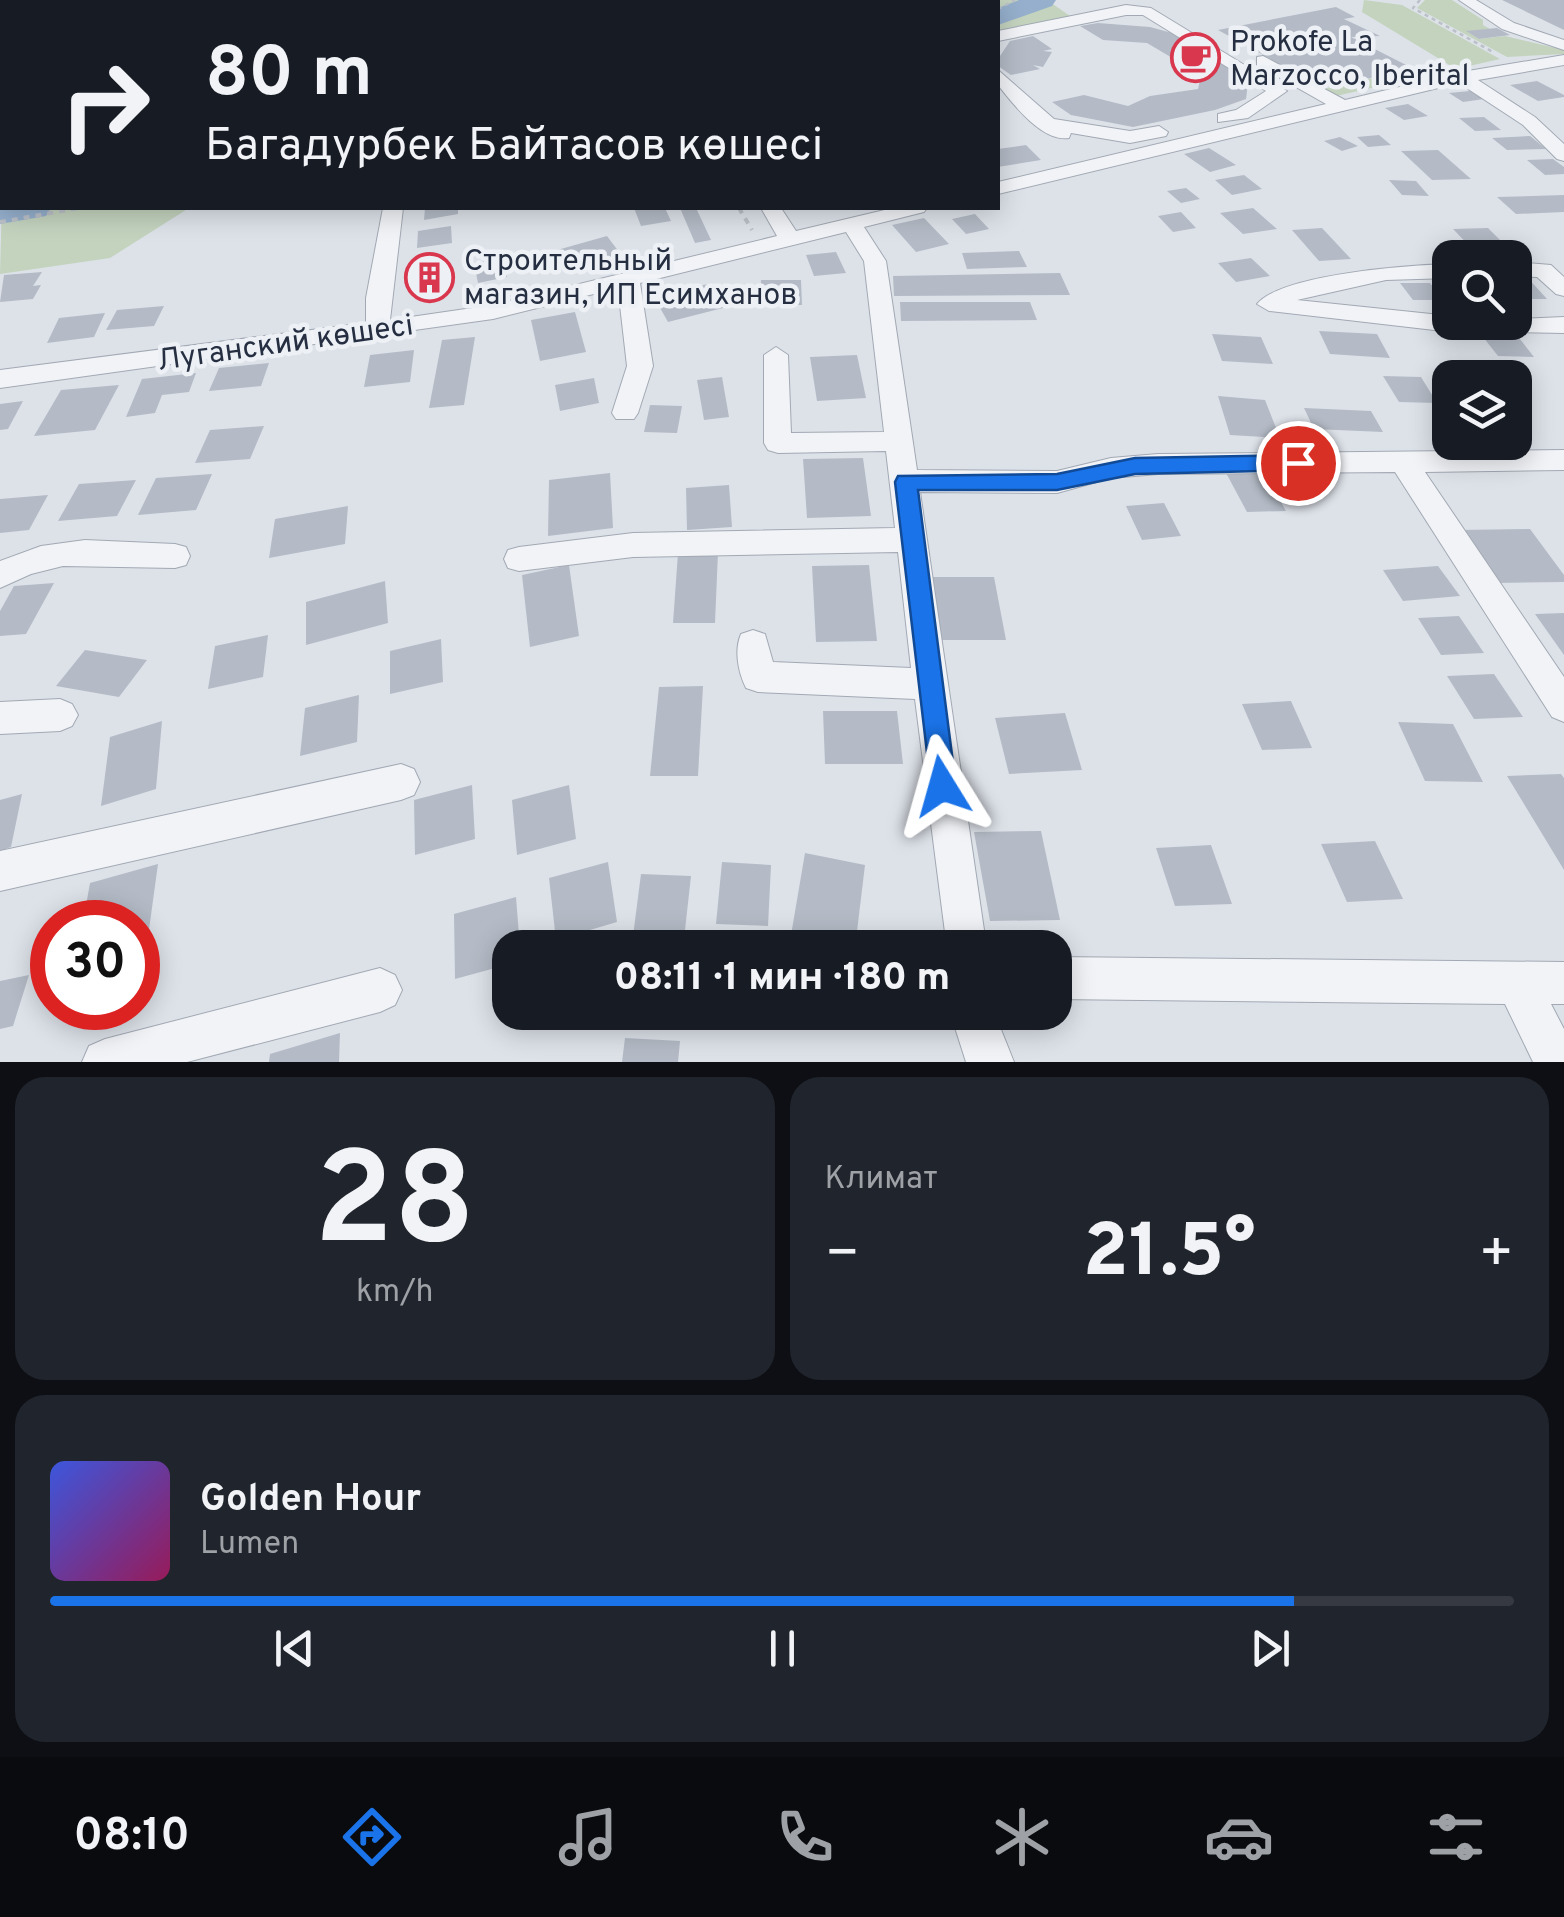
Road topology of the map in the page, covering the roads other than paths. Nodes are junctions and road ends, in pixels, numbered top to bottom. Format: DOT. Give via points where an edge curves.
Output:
graph roads {
  1 [pos="1466,0"];
  2 [pos="1194,23"];
  3 [pos="1000,36"];
  4 [pos="1564,45"];
  5 [pos="1564,60"];
  6 [pos="1028,77"];
  7 [pos="1462,77"];
  8 [pos="1000,78"];
  9 [pos="1341,105"];
  10 [pos="1049,124"];
  11 [pos="1564,155"];
  12 [pos="1101,162"];
  13 [pos="1000,187"];
  14 [pos="394,210"];
  15 [pos="772,210"];
  16 [pos="908,210"];
  17 [pos="852,225"];
  18 [pos="790,238"];
  19 [pos="1532,270"];
  20 [pos="1432,272"];
  21 [pos="628,280"];
  22 [pos="1564,289"];
  23 [pos="1432,322"];
  24 [pos="1532,324"];
  25 [pos="1564,325"];
  26 [pos="378,330"];
  27 [pos="776,354"];
  28 [pos="0,379"];
  29 [pos="624,413"];
  30 [pos="900,441"];
  31 [pos="1564,460"];
  32 [pos="1403,461"];
  33 [pos="906,482"];
  34 [pos="913,540"];
  35 [pos="175,556"];
  36 [pos="519,559"];
  37 [pos="0,575"];
  38 [pos="753,644"];
  39 [pos="929,684"];
  40 [pos="1564,706"];
  41 [pos="60,715"];
  42 [pos="0,718"];
  43 [pos="402,782"];
  44 [pos="0,871"];
  45 [pos="963,930"];
  46 [pos="1072,978"];
  47 [pos="1564,982"];
  48 [pos="1518,983"];
  49 [pos="380,990"];
  50 [pos="976,1030"];
  51 [pos="106,1062"];
  52 [pos="990,1062"];
  53 [pos="1557,1062"];
  1 -- 4 [label="street" via="1508,26"];
  2 -- 9 [label="street"];
  3 -- 10 [label="street" via="1141,10 1278,91 1242,114 1141,136"];
  5 -- 7 [label="street"];
  6 -- 8 [label="street"];
  7 -- 9 [label="street"];
  7 -- 11 [label="street" via="1529,121"];
  8 -- 10 [label="street"];
  9 -- 12 [label="street"];
  10 -- 12 [label="street"];
  12 -- 13 [label="street"];
  14 -- 26 [label="street"];
  15 -- 18 [label="street"];
  16 -- 17 [label="street, Луганский көшесі"];
  17 -- 18 [label="street, Луганский көшесі"];
  17 -- 30 [label="street" via="875,261"];
  18 -- 21 [label="street, Луганский көшесі"];
  19 -- 22 [label="street"];
  20 -- 23 [label="street" via="1386,273 1269,304"];
  21 -- 26 [label="street, Луганский көшесі"];
  21 -- 29 [label="street" via="640,366"];
  24 -- 25 [label="street"];
  26 -- 28 [label="street, Луганский көшесі"];
  27 -- 30 [label="street" via="778,443"];
  30 -- 33 [label="street"];
  31 -- 32 [label="street"];
  32 -- 33 [label="street" via="1158,464 1057,482"];
  32 -- 40 [label="street"];
  33 -- 34 [label="street"];
  34 -- 36 [label="street" via="633,546"];
  34 -- 39 [label="street"];
  35 -- 37 [label="street" via="56,554 25,559"];
  38 -- 39 [label="street" via="758,677"];
  39 -- 45 [label="street"];
  41 -- 42 [label="street"];
  43 -- 44 [label="street"];
  46 -- 48 [label="street"];
  47 -- 48 [label="street"];
  48 -- 53 [label="street"];
  49 -- 51 [label="street" via="290,1008"];
  50 -- 52 [label="street"];
}
